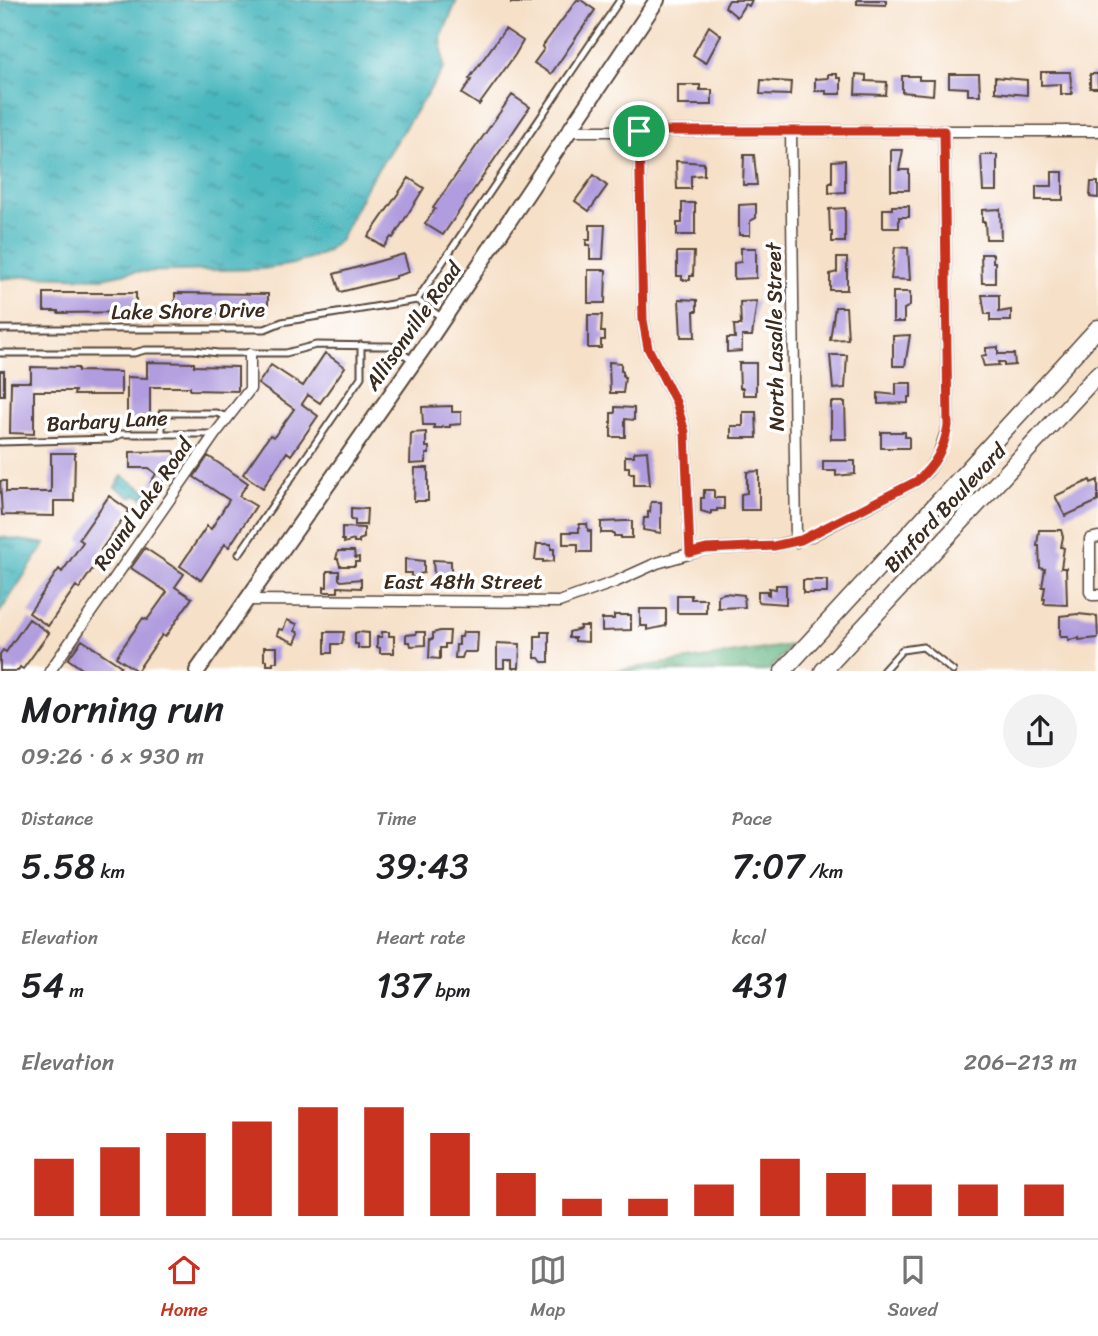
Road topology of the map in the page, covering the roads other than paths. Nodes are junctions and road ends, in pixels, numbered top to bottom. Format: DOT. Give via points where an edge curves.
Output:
graph roads {
  1 [pos="620,0"];
  2 [pos="654,1"];
  3 [pos="569,131"];
  4 [pos="639,131"];
  5 [pos="791,131"];
  6 [pos="944,131"];
  7 [pos="1098,131"];
  8 [pos="416,300"];
  9 [pos="444,318"];
  10 [pos="1098,328"];
  11 [pos="0,329"];
  12 [pos="361,345"];
  13 [pos="0,353"];
  14 [pos="250,354"];
  15 [pos="415,361"];
  16 [pos="1098,374"];
  17 [pos="228,418"];
  18 [pos="162,433"];
  19 [pos="215,433"];
  20 [pos="0,442"];
  21 [pos="1098,537"];
  22 [pos="796,542"];
  23 [pos="690,553"];
  24 [pos="239,554"];
  25 [pos="1098,596"];
  26 [pos="246,600"];
  27 [pos="50,671"];
  28 [pos="197,671"];
  29 [pos="783,671"];
  30 [pos="823,671"];
  31 [pos="883,671"];
  32 [pos="953,671"];
  1 -- 8 [label="lane"];
  2 -- 3 [label="main road, Allisonville Road"];
  3 -- 4 [label="street"];
  3 -- 9 [label="main road, Allisonville Road"];
  4 -- 5 [label="street"];
  4 -- 23 [label="street" via="643,320 648,348 676,402 685,432"];
  5 -- 6 [label="street"];
  5 -- 22 [label="street, North Lasalle Street"];
  6 -- 7 [label="street"];
  6 -- 22 [label="street, East 48th Street" via="945,439 927,472 910,485"];
  8 -- 9 [label="lane"];
  8 -- 11 [label="lane, Lake Shore Drive" via="282,322 265,329"];
  9 -- 15 [label="main road, Allisonville Road"];
  10 -- 29 [label="main road, Binford Boulevard"];
  12 -- 14 [label="lane" via="316,345 292,353"];
  12 -- 15 [label="lane" via="391,346"];
  12 -- 24 [label="lane" via="361,377"];
  13 -- 14 [label="lane" via="194,350"];
  14 -- 17 [label="street, Round Lake Road" via="250,389"];
  15 -- 26 [label="main road, Allisonville Road"];
  16 -- 30 [label="main road, Binford Boulevard"];
  17 -- 18 [label="lane" via="216,413 162,413"];
  17 -- 19 [label="street, Round Lake Road"];
  18 -- 19 [label="lane, Barbary Lane"];
  18 -- 20 [label="lane, Barbary Lane"];
  19 -- 27 [label="street, Round Lake Road"];
  21 -- 25 [label="street" via="1090,539 1090,593"];
  22 -- 23 [label="street, East 48th Street"];
  23 -- 26 [label="street, East 48th Street" via="559,601"];
  26 -- 28 [label="main road, Allisonville Road"];
  31 -- 32 [label="lane" via="902,650 923,647"];
}
